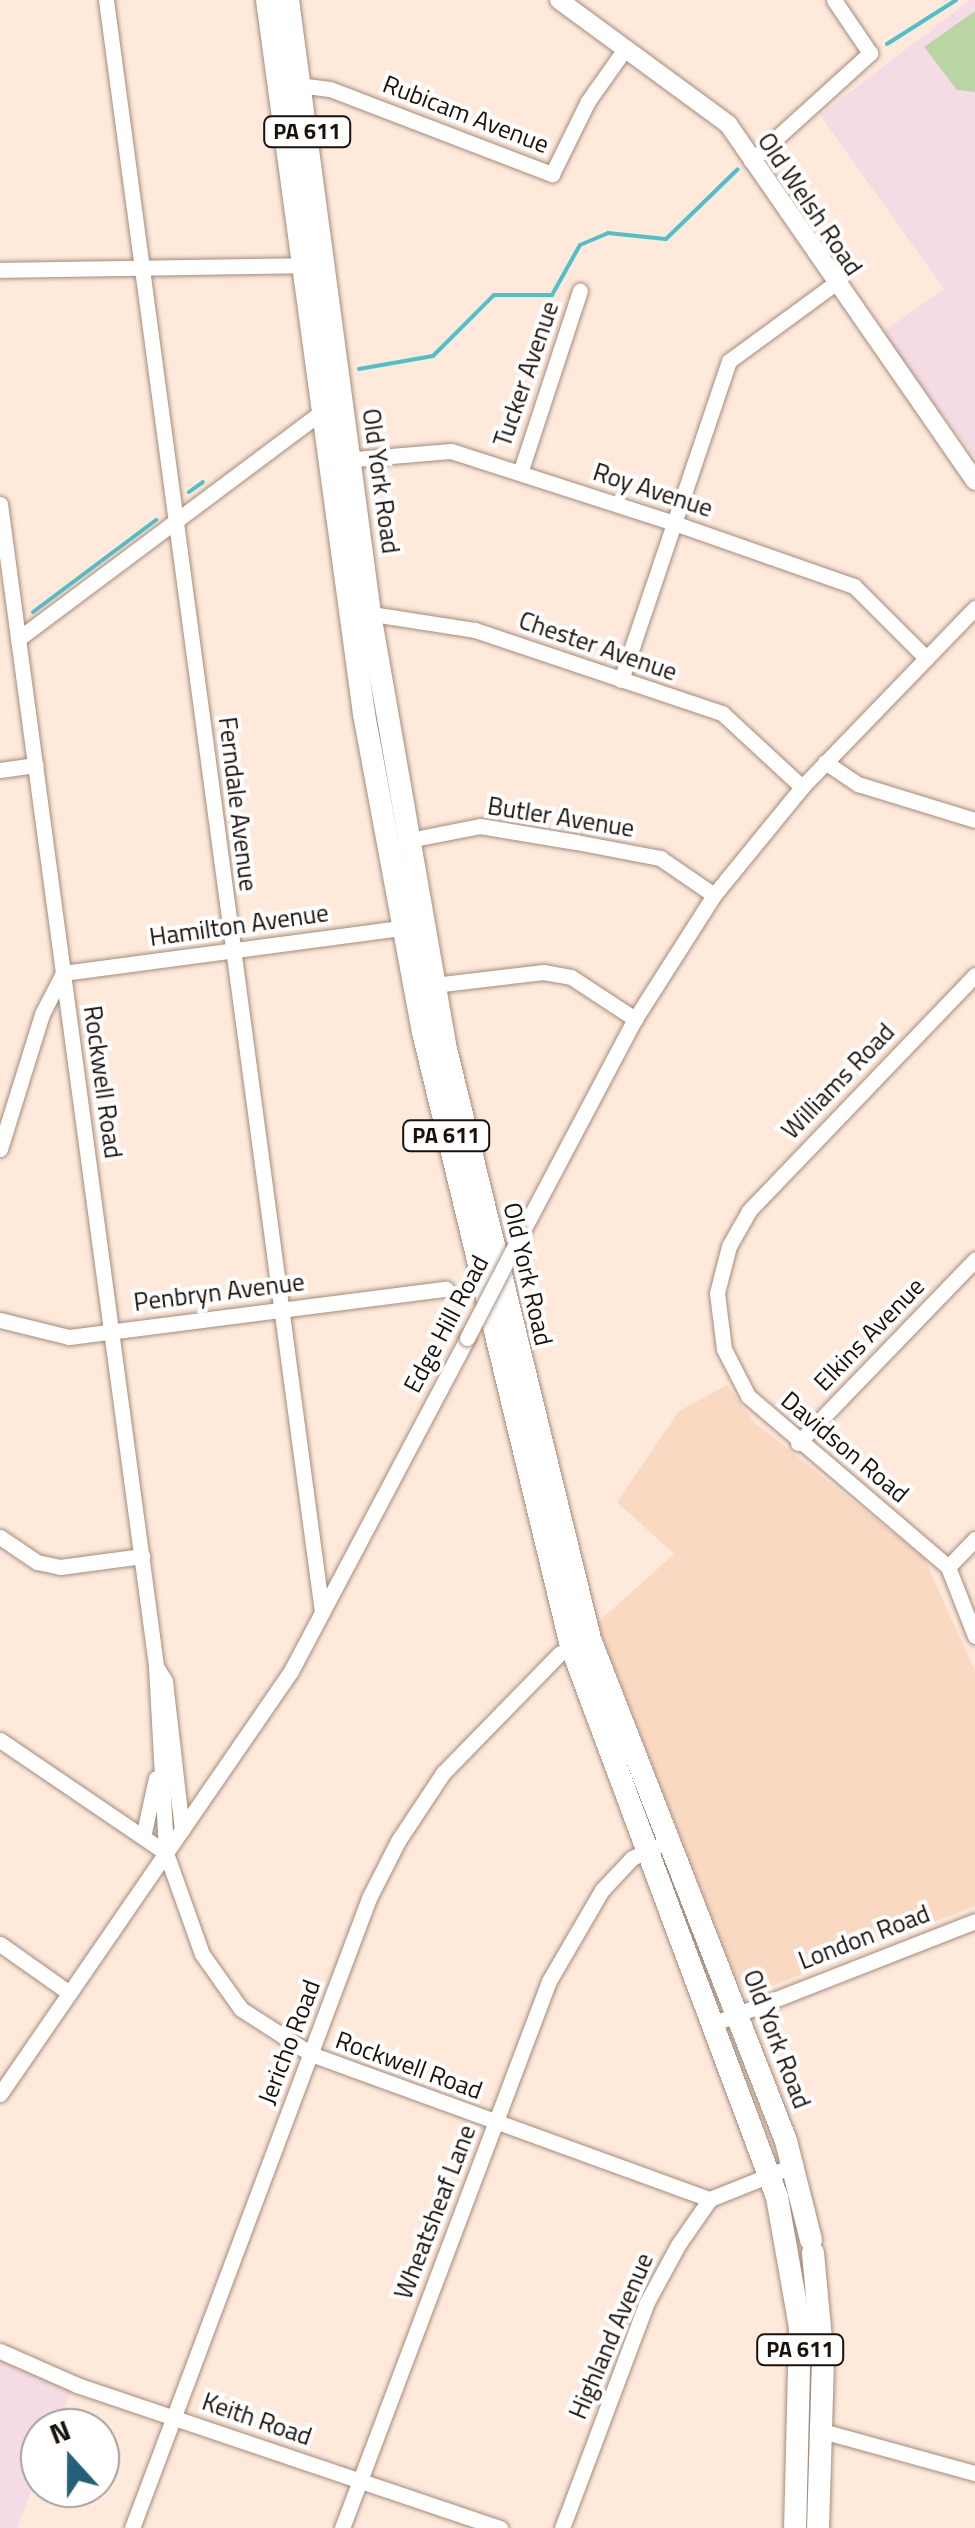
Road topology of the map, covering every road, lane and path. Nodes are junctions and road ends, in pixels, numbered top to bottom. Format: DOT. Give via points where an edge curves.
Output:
graph roads {
  1 [pos="106,0"];
  2 [pos="267,0"];
  3 [pos="288,0"];
  4 [pos="559,0"];
  5 [pos="834,0"];
  6 [pos="625,49"];
  7 [pos="290,84"];
  8 [pos="751,161"];
  9 [pos="313,265"];
  10 [pos="0,270"];
  11 [pos="143,270"];
  12 [pos="833,285"];
  13 [pos="580,291"];
  14 [pos="326,409"];
  15 [pos="342,460"];
  16 [pos="520,473"];
  17 [pos="975,481"];
  18 [pos="0,504"];
  19 [pos="674,524"];
  20 [pos="177,526"];
  21 [pos="975,608"];
  22 [pos="360,611"];
  23 [pos="18,639"];
  24 [pos="926,658"];
  25 [pos="620,680"];
  26 [pos="825,762"];
  27 [pos="36,765"];
  28 [pos="0,770"];
  29 [pos="802,787"];
  30 [pos="975,820"];
  31 [pos="399,842"];
  32 [pos="714,895"];
  33 [pos="413,926"];
  34 [pos="232,952"];
  35 [pos="63,973"];
  36 [pos="975,975"];
  37 [pos="434,986"];
  38 [pos="635,1018"];
  39 [pos="0,1150"];
  40 [pos="740,1223"];
  41 [pos="975,1260"];
  42 [pos="446,1288"];
  43 [pos="282,1310"];
  44 [pos="0,1320"];
  45 [pos="111,1331"];
  46 [pos="798,1442"];
  47 [pos="0,1537"];
  48 [pos="975,1540"];
  49 [pos="142,1556"];
  50 [pos="948,1567"];
  51 [pos="322,1613"];
  52 [pos="975,1636"];
  53 [pos="580,1643"];
  54 [pos="156,1666"];
  55 [pos="0,1740"];
  56 [pos="160,1760"];
  57 [pos="182,1830"];
  58 [pos="142,1838"];
  59 [pos="670,1841"];
  60 [pos="648,1850"];
  61 [pos="166,1853"];
  62 [pos="975,1921"];
  63 [pos="0,1944"];
  64 [pos="68,1992"];
  65 [pos="738,2014"];
  66 [pos="715,2023"];
  67 [pos="311,2054"];
  68 [pos="0,2094"];
  69 [pos="495,2123"];
  70 [pos="794,2166"];
  71 [pos="772,2176"];
  72 [pos="710,2199"];
  73 [pos="0,2351"];
  74 [pos="174,2417"];
  75 [pos="822,2430"];
  76 [pos="975,2473"];
  77 [pos="360,2481"];
  78 [pos="132,2528"];
  79 [pos="342,2528"];
  80 [pos="500,2528"];
  81 [pos="562,2528"];
  82 [pos="795,2528"];
  83 [pos="818,2528"];
  1 -- 11 [label="street, Ferndale Avenue"];
  2 -- 7 [label="highway, Old York Road / PA 611"];
  3 -- 7 [label="highway, Old York Road / PA 611"];
  4 -- 6 [label="main road, Old Welsh Road"];
  5 -- 8 [label="street" via="870,52"];
  6 -- 7 [label="street, Rubicam Avenue" via="588,100 552,174"];
  6 -- 8 [label="main road, Old Welsh Road" via="717,114"];
  7 -- 9 [label="highway, Old York Road / PA 611"];
  8 -- 12 [label="main road, Old Welsh Road"];
  9 -- 11 [label="street"];
  9 -- 14 [label="highway, Old York Road / PA 611"];
  9 -- 15 [label="highway, Old York Road / PA 611"];
  10 -- 11 [label="street"];
  11 -- 20 [label="street, Ferndale Avenue"];
  12 -- 17 [label="main road, Old Welsh Road"];
  12 -- 19 [label="street" via="729,361"];
  13 -- 16 [label="street, Tucker Avenue"];
  14 -- 15 [label="highway, Old York Road / PA 611"];
  14 -- 20 [label="street"];
  15 -- 16 [label="street, Roy Avenue" via="442,450"];
  15 -- 22 [label="highway, Old York Road / PA 611"];
  16 -- 19 [label="street, Roy Avenue"];
  18 -- 23 [label="street, Rockwell Road"];
  19 -- 24 [label="street, Roy Avenue" via="854,586"];
  19 -- 25 [label="street"];
  20 -- 23 [label="street"];
  20 -- 34 [label="street, Ferndale Avenue"];
  21 -- 24 [label="street, Edge Hill Road"];
  22 -- 25 [label="street, Chester Avenue" via="474,630"];
  22 -- 31 [label="highway, Old York Road / PA 611"];
  23 -- 27 [label="street, Rockwell Road"];
  24 -- 26 [label="street, Edge Hill Road"];
  25 -- 29 [label="street, Chester Avenue" via="733,720"];
  26 -- 29 [label="street, Edge Hill Road"];
  26 -- 30 [label="street" via="858,784"];
  27 -- 28 [label="street"];
  27 -- 35 [label="street, Rockwell Road"];
  29 -- 32 [label="street, Edge Hill Road"];
  31 -- 32 [label="street, Butler Avenue" via="480,826 576,842 660,858"];
  31 -- 33 [label="highway, Old York Road / PA 611"];
  32 -- 38 [label="street, Edge Hill Road"];
  33 -- 34 [label="street, Hamilton Avenue"];
  33 -- 37 [label="highway, Old York Road / PA 611"];
  33 -- 53 [label="highway, Old York Road / PA 611" via="456,1178"];
  34 -- 35 [label="street, Hamilton Avenue"];
  34 -- 43 [label="street, Ferndale Avenue"];
  35 -- 39 [label="street" via="42,1014"];
  35 -- 45 [label="street, Rockwell Road"];
  36 -- 40 [label="street, Williams Road"];
  37 -- 38 [label="street" via="543,972 571,977"];
  37 -- 53 [label="highway, Old York Road / PA 611"];
  38 -- 51 [label="street, Edge Hill Road, bridge"];
  40 -- 46 [label="street, Davidson Road" via="717,1293 724,1348 748,1396"];
  41 -- 46 [label="street, Elkins Avenue"];
  42 -- 43 [label="street, Penbryn Avenue"];
  43 -- 45 [label="street, Penbryn Avenue"];
  43 -- 51 [label="street, Ferndale Avenue"];
  44 -- 45 [label="street, Penbryn Avenue" via="69,1337"];
  45 -- 49 [label="street, Rockwell Road"];
  46 -- 50 [label="street, Davidson Road"];
  47 -- 49 [label="street" via="37,1562 60,1567"];
  48 -- 50 [label="street"];
  49 -- 54 [label="street, Rockwell Road"];
  50 -- 52 [label="street, Davidson Road"];
  51 -- 57 [label="street, Edge Hill Road"];
  53 -- 59 [label="highway, Old York Road / PA 611"];
  53 -- 60 [label="highway, Old York Road / PA 611"];
  53 -- 67 [label="street, Jericho Road" via="443,1774 398,1841"];
  54 -- 56 [label="street, Rockwell Road"];
  54 -- 57 [label="street, Rockwell Road" via="165,1681"];
  55 -- 58 [label="street"];
  56 -- 58 [label="street, Rockwell Road"];
  56 -- 61 [label="street, Rockwell Road"];
  57 -- 61 [label="street, Edge Hill Road"];
  58 -- 61 [label="street"];
  59 -- 60 [label="street, Wheatsheaf Lane"];
  59 -- 65 [label="highway, Old York Road / PA 611"];
  60 -- 66 [label="highway, Old York Road / PA 611"];
  60 -- 69 [label="street, Wheatsheaf Lane" via="622,1866 578,1923"];
  61 -- 64 [label="street, Edge Hill Road"];
  61 -- 67 [label="street, Rockwell Road" via="212,1975 263,2028"];
  62 -- 65 [label="street, London Road"];
  63 -- 64 [label="street"];
  64 -- 68 [label="street, Edge Hill Road"];
  65 -- 66 [label="street, London Road"];
  65 -- 70 [label="highway, Old York Road / PA 611"];
  66 -- 71 [label="highway, Old York Road / PA 611"];
  67 -- 69 [label="street, Rockwell Road"];
  67 -- 74 [label="street, Jericho Road"];
  69 -- 72 [label="street, Rockwell Road"];
  69 -- 77 [label="street, Wheatsheaf Lane"];
  70 -- 71 [label="street"];
  70 -- 75 [label="highway, Old York Road / PA 611" via="812,2246"];
  71 -- 72 [label="street"];
  71 -- 82 [label="highway, Old York Road / PA 611" via="800,2327"];
  72 -- 81 [label="street, Highland Avenue" via="646,2304"];
  73 -- 74 [label="street, Keith Road" via="76,2386"];
  74 -- 77 [label="street, Keith Road"];
  74 -- 78 [label="street, Jericho Road"];
  75 -- 76 [label="street"];
  75 -- 83 [label="highway, Old York Road / PA 611"];
  77 -- 79 [label="street, Wheatsheaf Lane"];
  77 -- 80 [label="street, Keith Road"];
}
